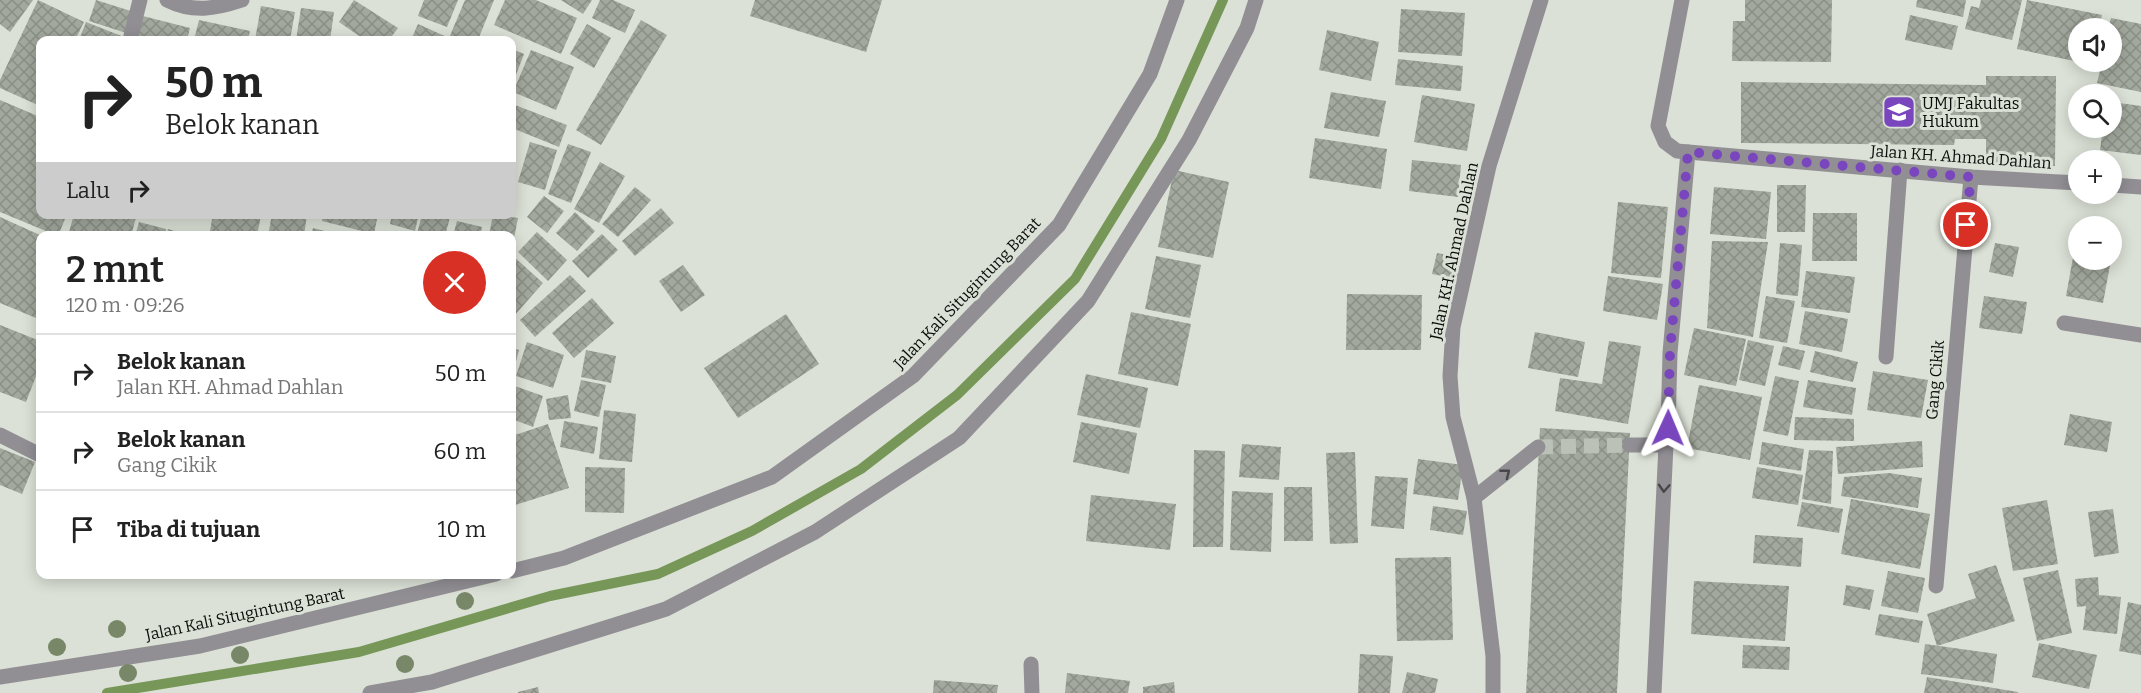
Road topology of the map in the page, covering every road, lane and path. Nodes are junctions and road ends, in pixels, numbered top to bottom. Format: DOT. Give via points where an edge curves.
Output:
graph roads {
  1 [pos="140,0"];
  2 [pos="166,0"];
  3 [pos="242,0"];
  4 [pos="1176,0"];
  5 [pos="1256,0"];
  6 [pos="1541,0"];
  7 [pos="1682,0"];
  8 [pos="131,36"];
  9 [pos="1688,152"];
  10 [pos="1900,170"];
  11 [pos="1971,177"];
  12 [pos="2068,182"];
  13 [pos="2122,186"];
  14 [pos="2141,187"];
  15 [pos="2064,323"];
  16 [pos="2141,335"];
  17 [pos="1886,357"];
  18 [pos="1668,428"];
  19 [pos="0,435"];
  20 [pos="1630,445"];
  21 [pos="1538,447"];
  22 [pos="36,453"];
  23 [pos="1474,498"];
  24 [pos="516,570"];
  25 [pos="475,579"];
  26 [pos="1936,586"];
  27 [pos="1032,664"];
  28 [pos="0,677"];
  29 [pos="370,693"];
  30 [pos="1032,693"];
  31 [pos="1493,693"];
  32 [pos="1654,693"];
  1 -- 8 [label="street"];
  2 -- 3 [label="street" via="199,9 216,9"];
  4 -- 24 [label="street, Jalan Kali Situgintung Barat" via="1150,74 1059,225 913,376 772,477 564,558"];
  5 -- 29 [label="street" via="1247,27 1189,140 1088,301 959,438 815,532 666,609 432,682"];
  6 -- 23 [label="street, Jalan KH. Ahmad Dahlan" via="1489,166 1453,327 1453,417"];
  7 -- 9 [label="street, Jalan KH. Ahmad Dahlan" via="1658,126 1665,142"];
  9 -- 10 [label="street, Jalan KH. Ahmad Dahlan"];
  9 -- 18 [label="street" via="1670,352"];
  10 -- 11 [label="street, Jalan KH. Ahmad Dahlan"];
  10 -- 17 [label="street"];
  11 -- 12 [label="street, Jalan KH. Ahmad Dahlan"];
  11 -- 26 [label="street, Gang Cikik"];
  13 -- 14 [label="street"];
  15 -- 16 [label="street"];
  19 -- 22 [label="street"];
  20 -- 32 [label="street, one-way" via="1666,446"];
  23 -- 21 [label="street, one-way"];
  23 -- 31 [label="street, Jalan KH. Ahmad Dahlan" via="1493,656"];
  25 -- 28 [label="street, Jalan Kali Situgintung Barat" via="200,645"];
  27 -- 30 [label="street"];
}
